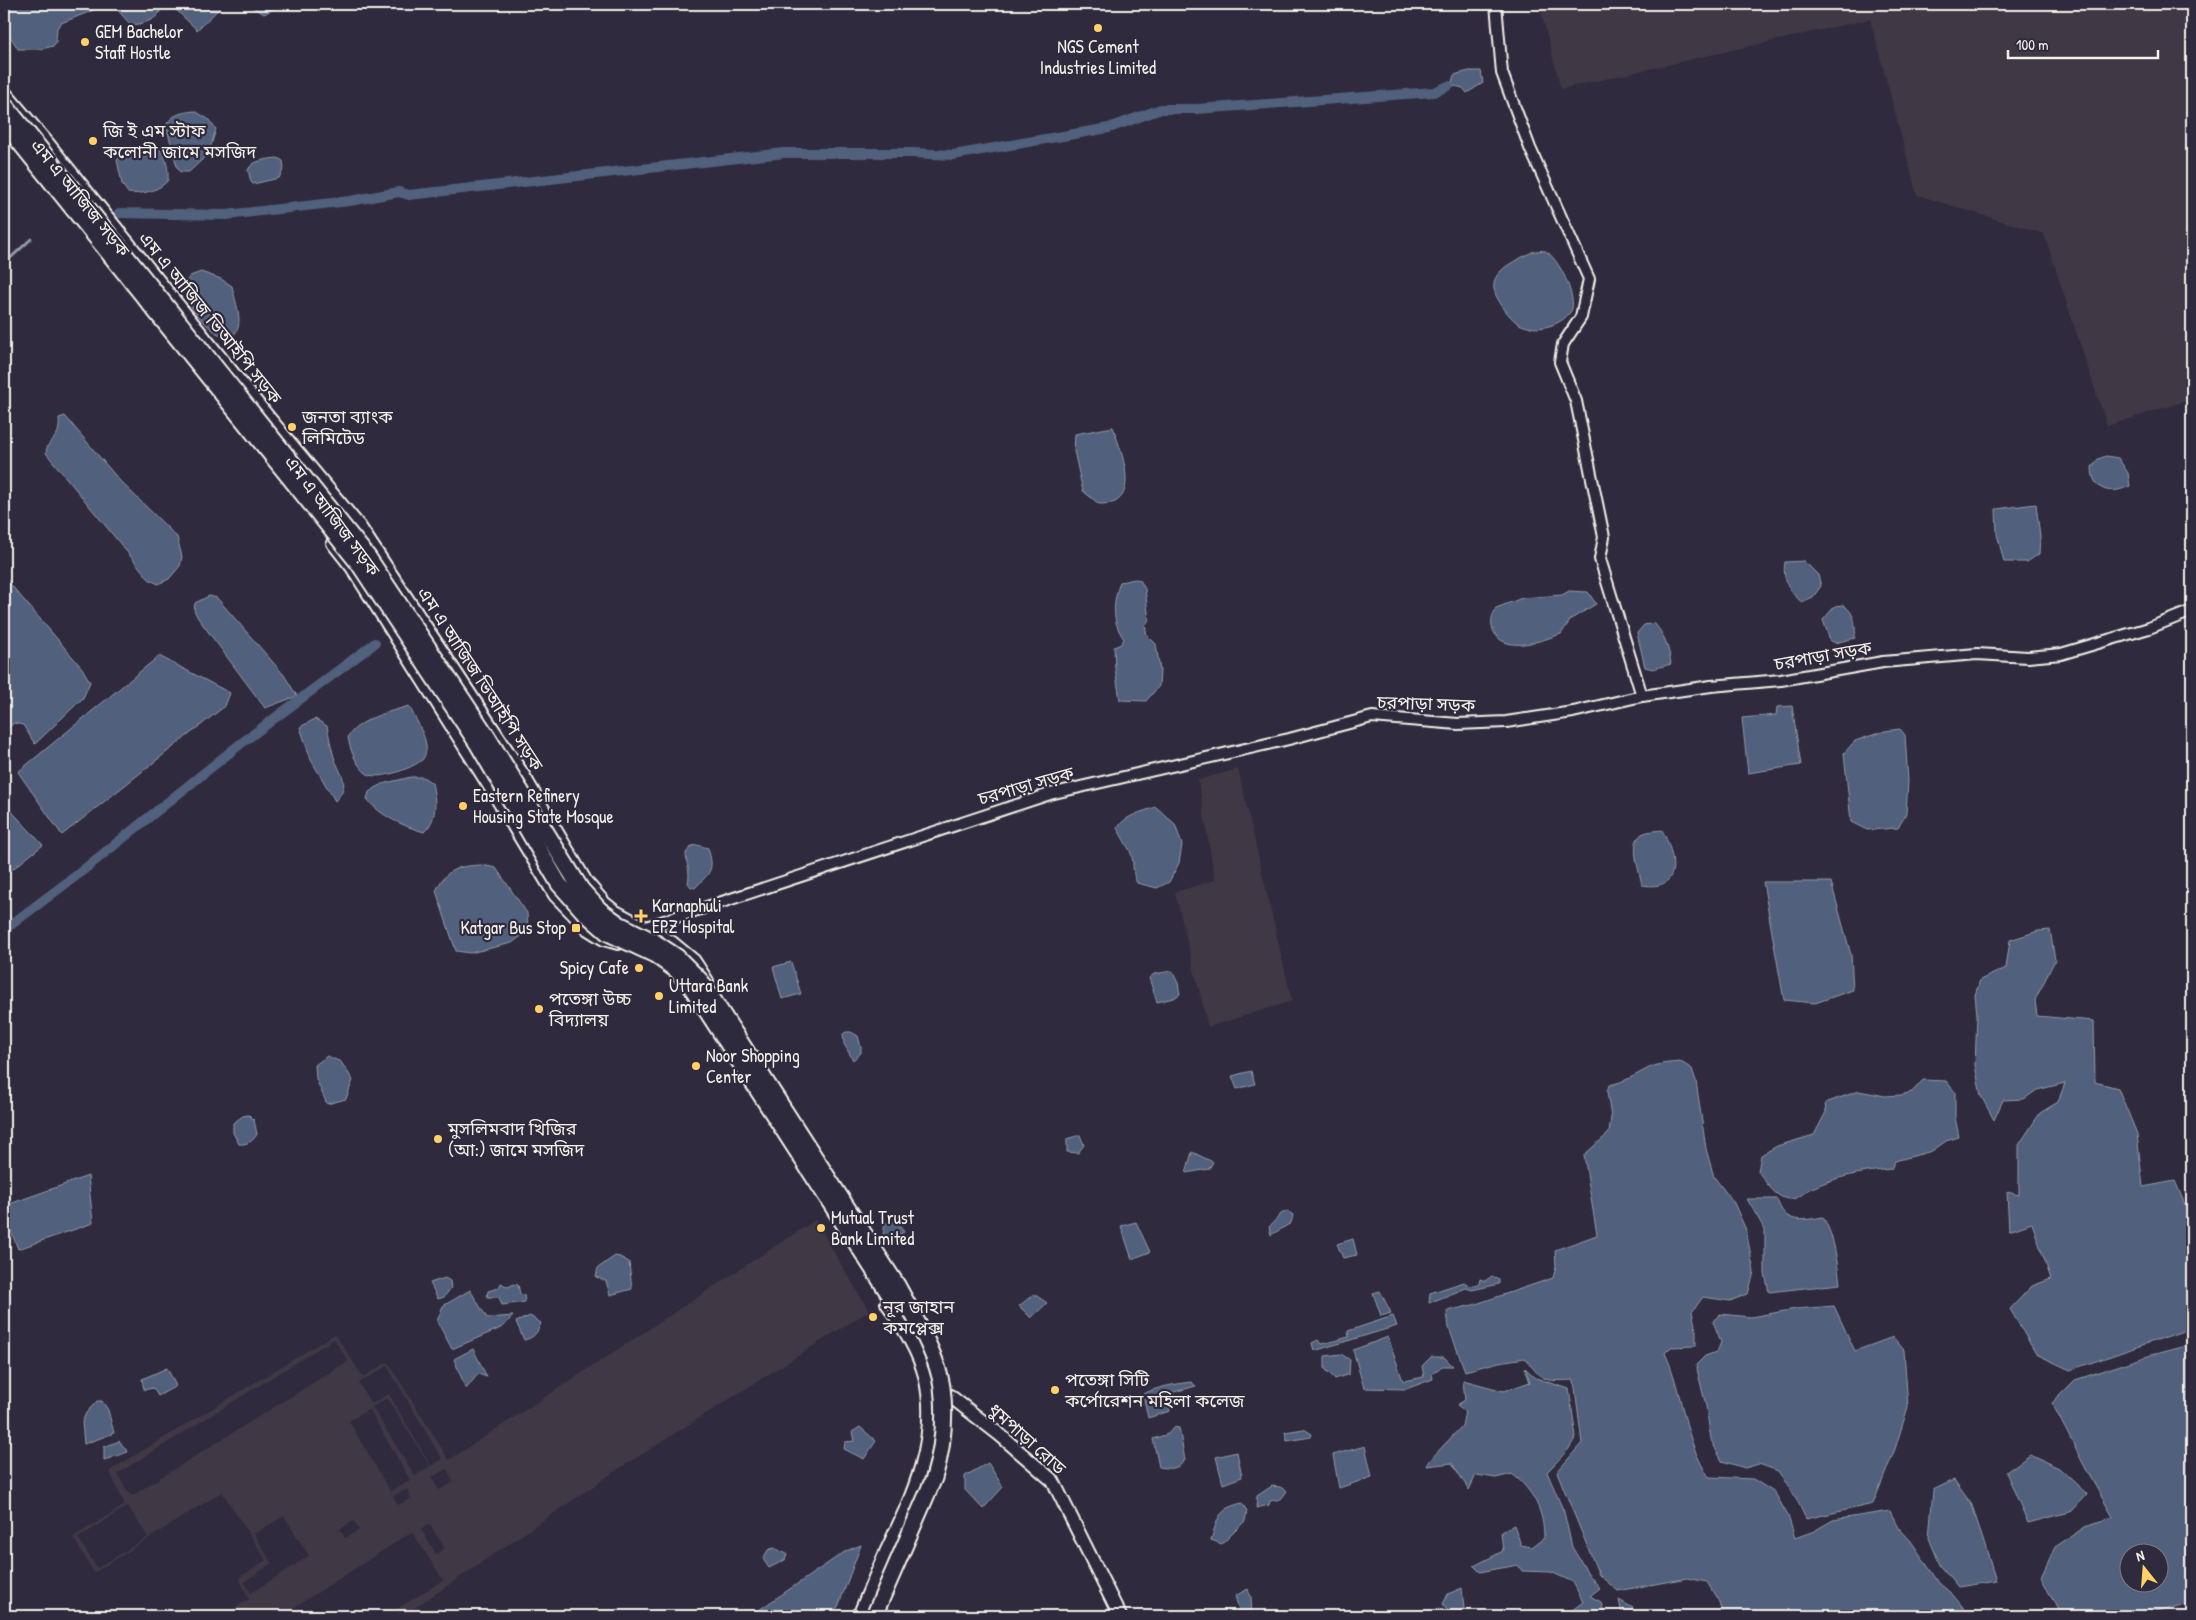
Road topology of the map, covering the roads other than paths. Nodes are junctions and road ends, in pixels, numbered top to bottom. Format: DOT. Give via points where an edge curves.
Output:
graph roads {
  1 [pos="1496,4"];
  2 [pos="4,92"];
  3 [pos="4,104"];
  4 [pos="4,123"];
  5 [pos="4,131"];
  6 [pos="2192,611"];
  7 [pos="1642,696"];
  8 [pos="642,927"];
  9 [pos="604,939"];
  10 [pos="622,944"];
  11 [pos="938,1397"];
  12 [pos="859,1616"];
  13 [pos="865,1616"];
  14 [pos="874,1616"];
  15 [pos="880,1616"];
  16 [pos="1120,1616"];
  1 -- 7 [label="street" via="1502,73 1530,148 1589,279 1581,318 1563,344 1560,362 1576,401 1604,537 1600,559"];
  2 -- 8 [label="main road, এম এ আজিজ ভিআইপি সড়ক" via="359,526 523,775 586,882 604,903"];
  3 -- 14 [label="highway, bridge" via="368,557 482,728 581,889 600,910 619,924 653,940 677,957 701,981 897,1285 923,1335 942,1386 944,1429 934,1478"];
  4 -- 11 [label="highway, bridge" via="360,564 477,743 559,884 608,933 655,955 690,985 914,1334"];
  5 -- 9 [label="main road, এম এ আজিজ সড়ক" via="352,567 555,895 588,929"];
  6 -- 7 [label="street, চরপাড়া সড়ক" via="2149,628 2061,654 2028,657 1977,654 1908,659 1781,680"];
  7 -- 8 [label="street, চরপাড়া সড়ক" via="1573,712 1506,722 1458,724 1372,717 1050,794"];
  8 -- 10 [label="street, চরপাড়া সড়ক"];
  8 -- 11 [label="main road, এম এ আজিজ ভিআইপি সড়ক" via="671,942 694,961 911,1299 942,1368"];
  9 -- 10 [label="main road, এম এ আজিজ ভিআইপি সড়ক"];
  10 -- 11 [label="main road, এম এ আজিজ ভিআইপি সড়ক" via="667,970 690,996 907,1334"];
  11 -- 12 [label="main road, এম এ আজিজ ভিআইপি সড়ক" via="926,1453 908,1506"];
  11 -- 13 [label="highway" via="926,1478"];
  11 -- 15 [label="main road, এম এ আজিজ ভিআইপি সড়ক" via="946,1458 924,1518"];
  11 -- 16 [label="main road, ধুমপাড়া রোড" via="1000,1435 1053,1481"];
}
